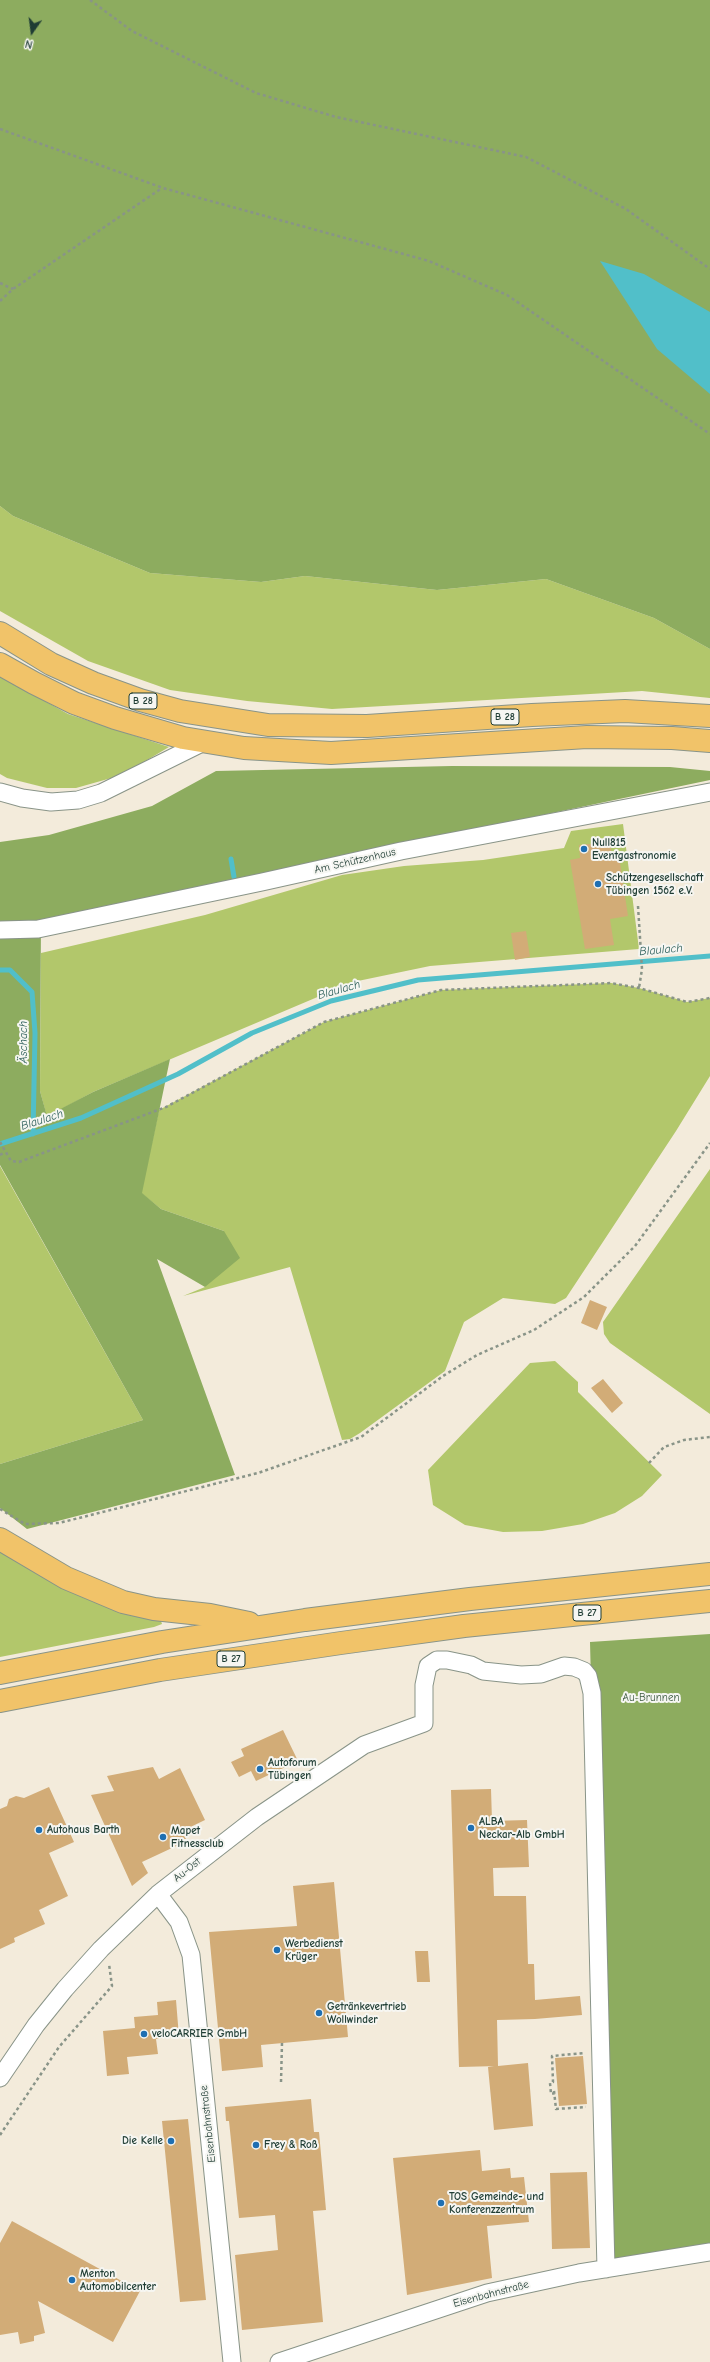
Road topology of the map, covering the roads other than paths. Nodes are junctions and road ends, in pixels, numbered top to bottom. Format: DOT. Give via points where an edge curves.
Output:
graph roads {
  1 [pos="0,633"];
  2 [pos="0,664"];
  3 [pos="710,716"];
  4 [pos="710,741"];
  5 [pos="204,742"];
  6 [pos="0,792"];
  7 [pos="710,792"];
  8 [pos="0,930"];
  9 [pos="0,1539"];
  10 [pos="710,1574"];
  11 [pos="710,1601"];
  12 [pos="264,1626"];
  13 [pos="0,1673"];
  14 [pos="0,1701"];
  15 [pos="158,1894"];
  16 [pos="0,2078"];
  17 [pos="710,2252"];
  18 [pos="606,2270"];
  19 [pos="232,2362"];
  20 [pos="279,2362"];
  1 -- 3 [label="highway, B 28" via="51,664 140,700 180,711 268,725 367,726 532,715 625,712"];
  2 -- 5 [label="highway, B 28" via="47,690 115,718 155,731"];
  4 -- 5 [label="highway, B 28" via="588,737 331,753 266,750"];
  5 -- 6 [label="street" via="101,793 78,800 52,802"];
  7 -- 8 [label="street, Am Schützenhaus" via="401,851 38,929"];
  9 -- 12 [label="highway" via="66,1578 123,1602 154,1610 210,1615"];
  10 -- 12 [label="highway" via="470,1599"];
  11 -- 14 [label="highway, B 27" via="464,1626 348,1642 160,1670"];
  12 -- 13 [label="highway" via="162,1642"];
  15 -- 16 [label="street, Au-Ost" via="106,1944 65,1989 36,2025"];
  15 -- 18 [label="street, Au-Ost" via="257,1817 364,1745 424,1723 425,1673 428,1666 437,1660 460,1662 483,1671 509,1674 541,1674 564,1666 584,1671 588,1676 592,1693"];
  15 -- 19 [label="street, Eisenbahnstraße" via="179,1922 191,1956"];
  17 -- 18 [label="street, Eisenbahnstraße"];
  18 -- 20 [label="street, Eisenbahnstraße" via="554,2278 487,2293"];
}
